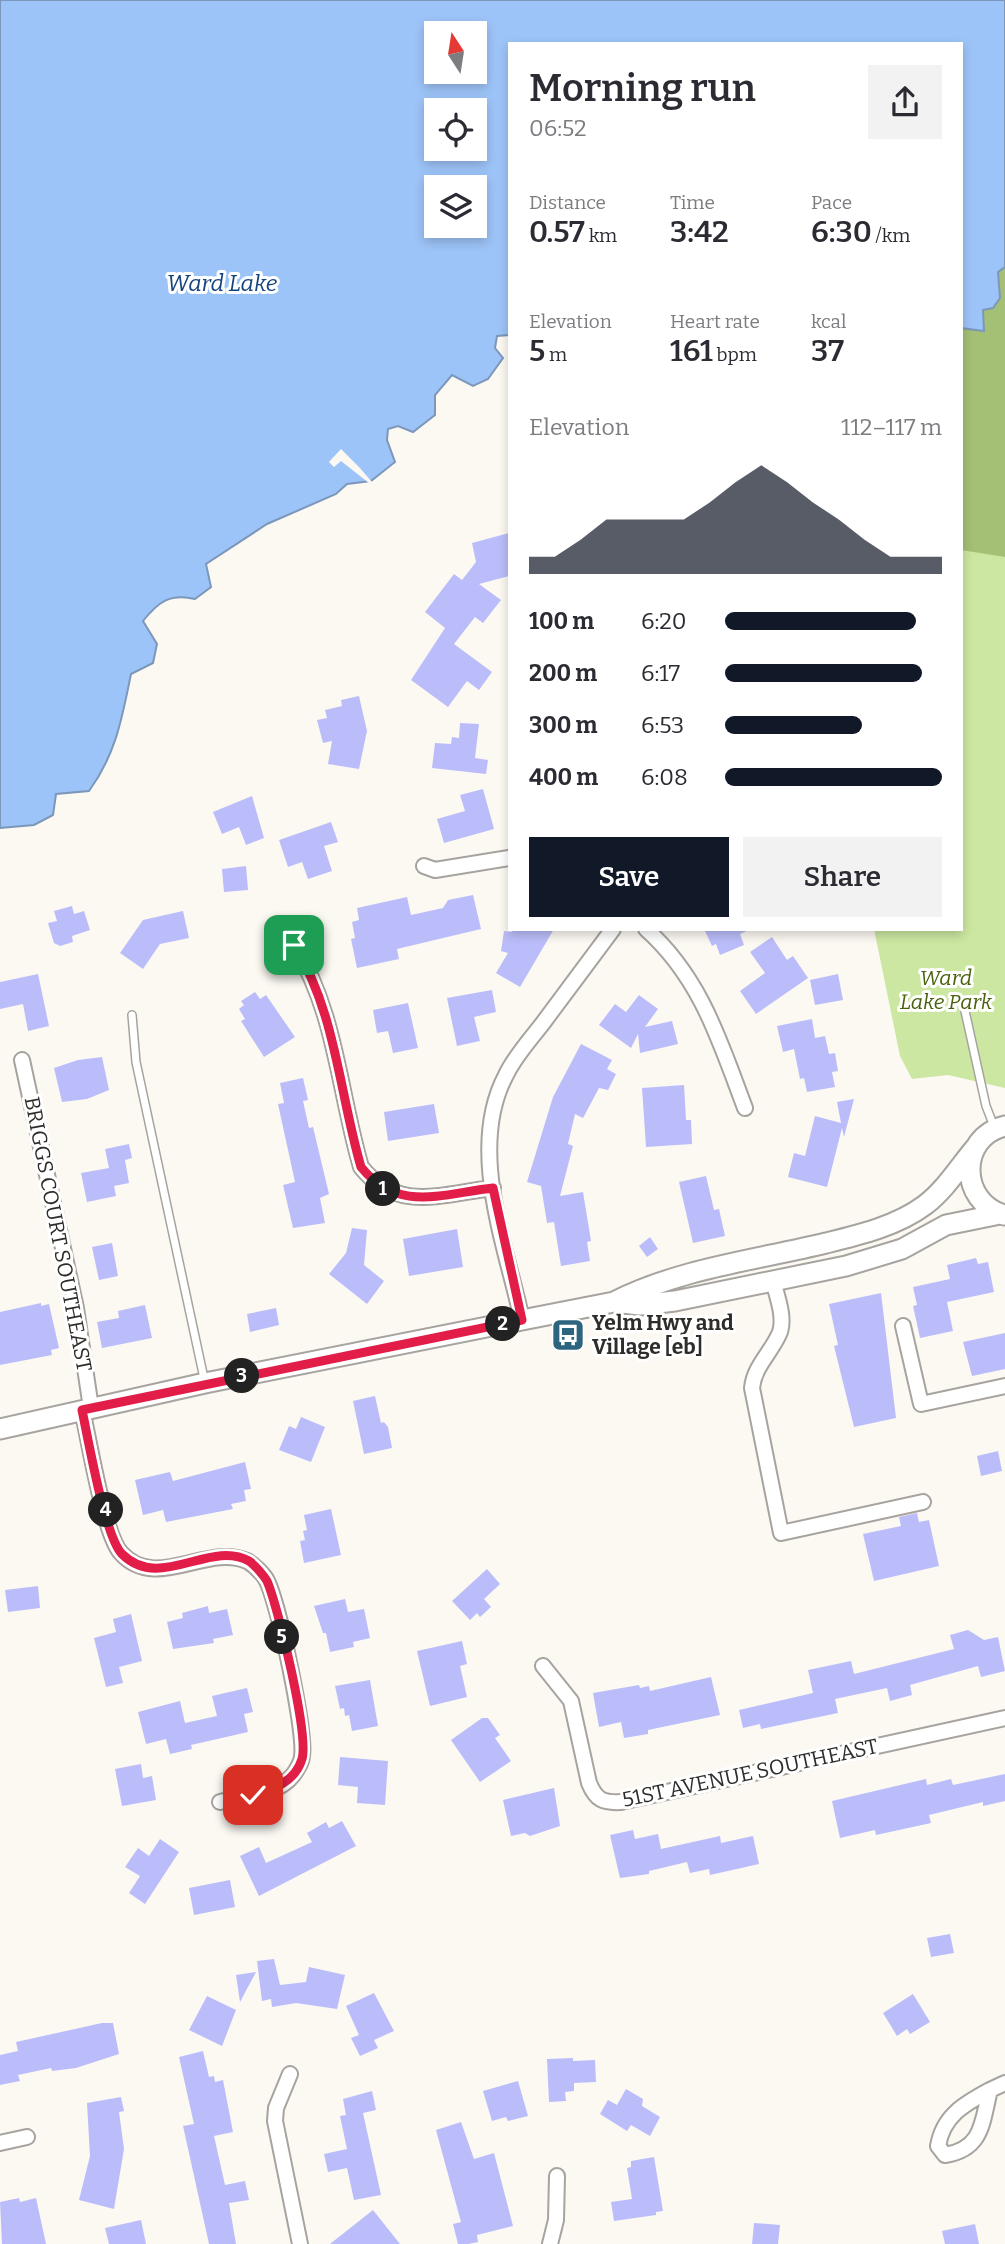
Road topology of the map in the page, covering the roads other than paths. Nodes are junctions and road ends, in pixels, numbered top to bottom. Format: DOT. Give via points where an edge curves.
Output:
graph roads {
  1 [pos="508,858"];
  2 [pos="424,866"];
  3 [pos="612,931"];
  4 [pos="648,931"];
  5 [pos="294,945"];
  6 [pos="965,1011"];
  7 [pos="132,1014"];
  8 [pos="22,1060"];
  9 [pos="745,1108"];
  10 [pos="1001,1127"];
  11 [pos="975,1149"];
  12 [pos="493,1188"];
  13 [pos="1003,1214"];
  14 [pos="773,1281"];
  15 [pos="614,1303"];
  16 [pos="522,1320"];
  17 [pos="903,1326"];
  18 [pos="205,1383"];
  19 [pos="1005,1386"];
  20 [pos="87,1409"];
  21 [pos="0,1429"];
  22 [pos="923,1502"];
  23 [pos="543,1666"];
  24 [pos="1005,1718"];
  25 [pos="220,1802"];
  26 [pos="290,2074"];
  27 [pos="1005,2083"];
  28 [pos="990,2090"];
  29 [pos="27,2137"];
  30 [pos="0,2143"];
  31 [pos="557,2176"];
  32 [pos="300,2244"];
  33 [pos="550,2244"];
  1 -- 2 [label="street" via="435,870"];
  3 -- 12 [label="street" via="505,1076 491,1132"];
  4 -- 9 [label="street" via="697,988"];
  5 -- 12 [label="street" via="325,1006 352,1139 361,1167 374,1184 395,1196 415,1198"];
  6 -- 10 [label="lane" via="986,1106"];
  7 -- 18 [label="lane" via="136,1062"];
  8 -- 20 [label="street, BRIGGS COURT SOUTHEAST" via="76,1308"];
  10 -- 11 [label="main road"];
  11 -- 13 [label="main road" via="969,1167 972,1187 983,1204"];
  11 -- 15 [label="main road" via="942,1190 905,1217 844,1238 669,1280"];
  12 -- 16 [label="street"];
  13 -- 14 [label="main road" via="946,1225 902,1249 846,1266"];
  14 -- 15 [label="main road" via="675,1301"];
  14 -- 22 [label="street" via="782,1318 780,1331 753,1377 752,1388 781,1533"];
  15 -- 16 [label="main road"];
  16 -- 18 [label="main road"];
  17 -- 19 [label="street" via="921,1404"];
  18 -- 20 [label="main road"];
  20 -- 21 [label="main road"];
  20 -- 25 [label="street, BRIGGS COURT SOUTHEAST" via="111,1532 120,1552 140,1567 162,1569 227,1556 249,1561 266,1579 300,1719 302,1758 293,1776 276,1789"];
  23 -- 24 [label="street, 51ST AVENUE SOUTHEAST" via="571,1701 589,1783 594,1795 605,1803"];
  26 -- 32 [label="street" via="275,2121"];
  27 -- 28 [label="street"];
  28 -- 28 [label="street" via="976,2139 962,2152 945,2155 938,2146 941,2129 952,2114"];
  29 -- 30 [label="street"];
  31 -- 33 [label="street" via="556,2220"];
}
